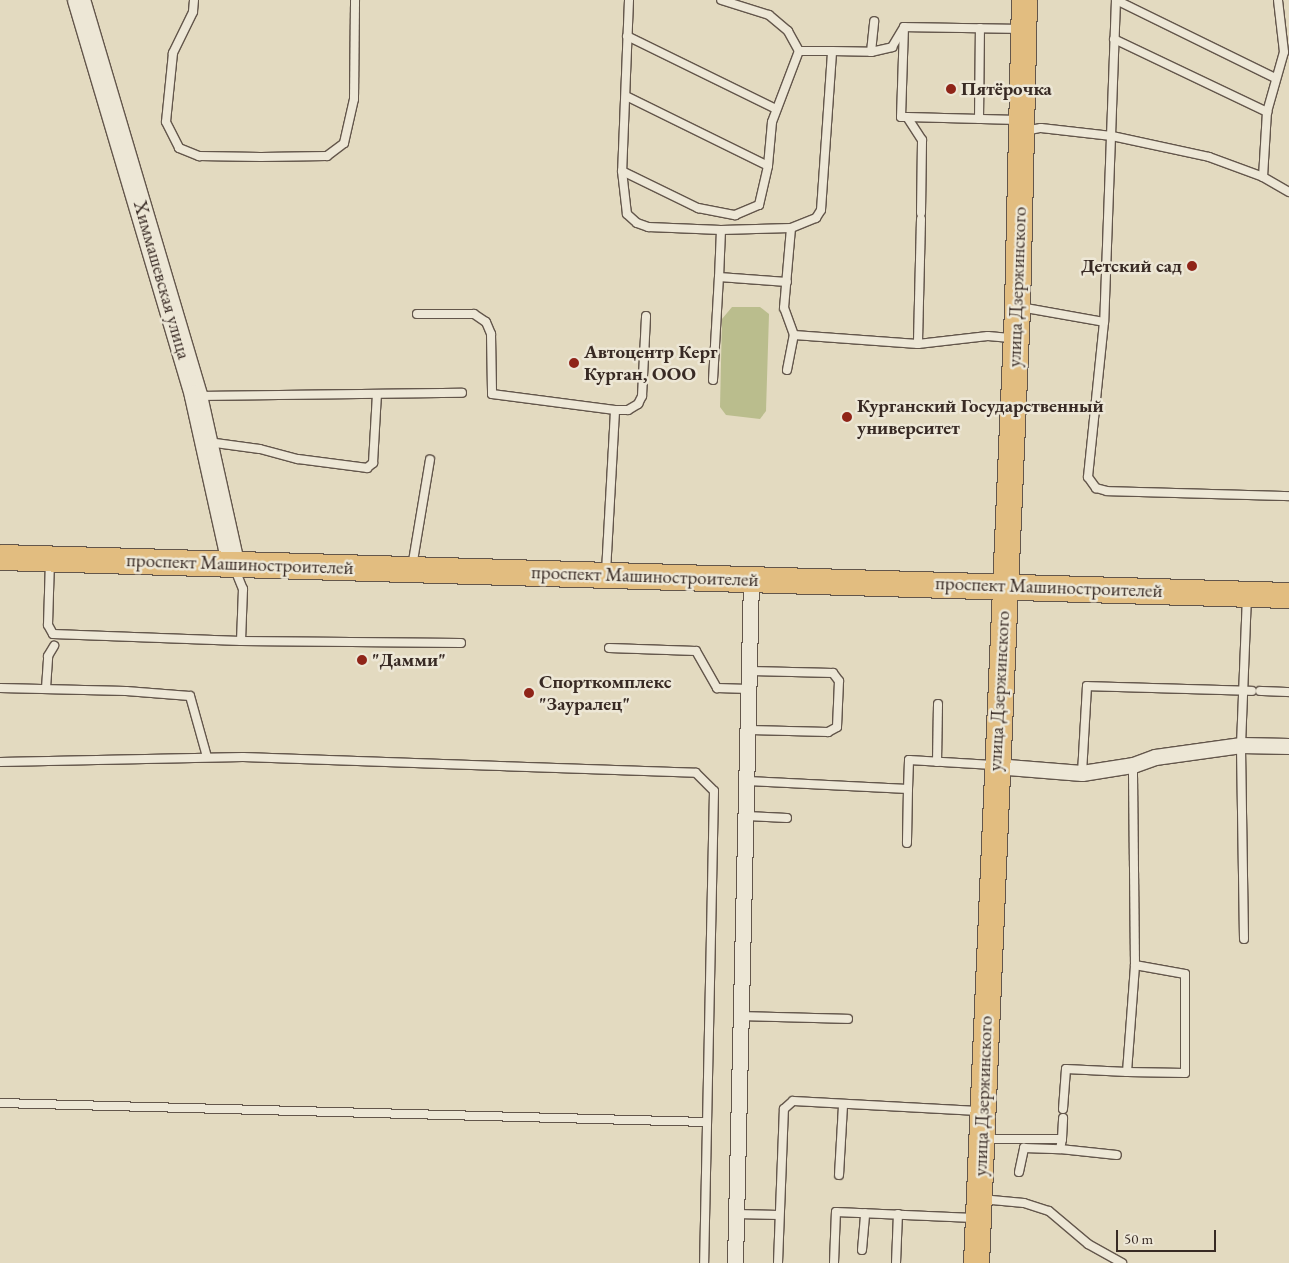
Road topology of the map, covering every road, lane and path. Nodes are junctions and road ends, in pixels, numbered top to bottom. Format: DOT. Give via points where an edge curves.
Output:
graph roads {
  1 [pos="79,0"];
  2 [pos="194,0"];
  3 [pos="355,0"];
  4 [pos="629,0"];
  5 [pos="721,0"];
  6 [pos="1024,0"];
  7 [pos="1116,0"];
  8 [pos="1278,0"];
  9 [pos="874,21"];
  10 [pos="904,27"];
  11 [pos="980,28"];
  12 [pos="1023,29"];
  13 [pos="627,36"];
  14 [pos="1114,39"];
  15 [pos="799,51"];
  16 [pos="832,51"];
  17 [pos="871,52"];
  18 [pos="1275,78"];
  19 [pos="626,96"];
  20 [pos="776,109"];
  21 [pos="1267,112"];
  22 [pos="907,117"];
  23 [pos="979,119"];
  24 [pos="1021,126"];
  25 [pos="1112,136"];
  26 [pos="768,166"];
  27 [pos="622,171"];
  28 [pos="1263,177"];
  29 [pos="1289,192"];
  30 [pos="791,228"];
  31 [pos="721,230"];
  32 [pos="719,277"];
  33 [pos="787,282"];
  34 [pos="1018,307"];
  35 [pos="416,314"];
  36 [pos="646,316"];
  37 [pos="1104,322"];
  38 [pos="794,335"];
  39 [pos="1015,338"];
  40 [pos="918,344"];
  41 [pos="787,370"];
  42 [pos="713,380"];
  43 [pos="462,393"];
  44 [pos="377,394"];
  45 [pos="196,396"];
  46 [pos="615,410"];
  47 [pos="206,442"];
  48 [pos="430,459"];
  49 [pos="1289,496"];
  50 [pos="0,557"];
  51 [pos="50,559"];
  52 [pos="233,563"];
  53 [pos="412,569"];
  54 [pos="606,574"];
  55 [pos="751,579"];
  56 [pos="1004,585"];
  57 [pos="1247,594"];
  58 [pos="1289,596"];
  59 [pos="241,641"];
  60 [pos="461,643"];
  61 [pos="54,646"];
  62 [pos="610,648"];
  63 [pos="751,671"];
  64 [pos="0,688"];
  65 [pos="46,688"];
  66 [pos="751,690"];
  67 [pos="1243,690"];
  68 [pos="1252,691"];
  69 [pos="1260,691"];
  70 [pos="1289,692"];
  71 [pos="938,704"];
  72 [pos="750,730"];
  73 [pos="1241,745"];
  74 [pos="1289,746"];
  75 [pos="207,757"];
  76 [pos="0,762"];
  77 [pos="937,762"];
  78 [pos="995,766"];
  79 [pos="1133,766"];
  80 [pos="1082,773"];
  81 [pos="748,781"];
  82 [pos="908,788"];
  83 [pos="748,816"];
  84 [pos="787,818"];
  85 [pos="907,843"];
  86 [pos="1244,939"];
  87 [pos="1135,965"];
  88 [pos="743,1016"];
  89 [pos="848,1019"];
  90 [pos="1127,1072"];
  91 [pos="0,1103"];
  92 [pos="843,1105"];
  93 [pos="1063,1109"];
  94 [pos="983,1111"];
  95 [pos="1063,1118"];
  96 [pos="707,1122"];
  97 [pos="983,1139"];
  98 [pos="1062,1139"];
  99 [pos="1060,1149"];
  100 [pos="1117,1155"];
  101 [pos="1020,1172"];
  102 [pos="839,1175"];
  103 [pos="979,1208"];
  104 [pos="864,1213"];
  105 [pos="736,1214"];
  106 [pos="898,1214"];
  107 [pos="779,1215"];
  108 [pos="862,1250"];
  109 [pos="704,1263"];
  110 [pos="735,1263"];
  111 [pos="778,1263"];
  112 [pos="834,1263"];
  113 [pos="896,1263"];
  114 [pos="976,1263"];
  115 [pos="1122,1263"];
  1 -- 45 [label="street, Химмашевская улица"];
  2 -- 3 [label="lane" via="193,12 173,53 166,122 179,148 199,156 262,157 327,156 344,143 354,99"];
  4 -- 13 [label="lane"];
  5 -- 15 [label="lane" via="769,16 788,31"];
  6 -- 12 [label="main road, улица Дзержинского"];
  7 -- 14 [label="lane"];
  7 -- 18 [label="lane"];
  8 -- 18 [label="lane" via="1284,52 1282,66"];
  9 -- 17 [label="lane"];
  10 -- 11 [label="lane"];
  10 -- 17 [label="lane" via="892,46"];
  10 -- 22 [label="lane" via="901,117"];
  11 -- 12 [label="lane"];
  11 -- 23 [label="lane"];
  12 -- 24 [label="main road, улица Дзержинского"];
  13 -- 19 [label="lane"];
  13 -- 20 [label="lane"];
  14 -- 21 [label="lane"];
  14 -- 25 [label="lane"];
  15 -- 16 [label="lane"];
  15 -- 20 [label="lane"];
  16 -- 17 [label="lane"];
  16 -- 30 [label="lane" via="821,210 816,218"];
  18 -- 21 [label="lane"];
  19 -- 26 [label="lane"];
  19 -- 27 [label="lane"];
  20 -- 26 [label="lane" via="769,136"];
  21 -- 28 [label="lane"];
  22 -- 23 [label="lane"];
  22 -- 40 [label="lane" via="922,140"];
  23 -- 24 [label="lane"];
  24 -- 25 [label="lane"];
  24 -- 34 [label="main road, улица Дзержинского"];
  25 -- 28 [label="lane" via="1209,157"];
  25 -- 37 [label="lane"];
  26 -- 27 [label="lane" via="759,205 734,216 698,208"];
  27 -- 31 [label="lane" via="627,214 637,223 648,227"];
  28 -- 29 [label="lane"];
  30 -- 31 [label="lane"];
  30 -- 33 [label="lane"];
  31 -- 32 [label="lane"];
  32 -- 33 [label="lane"];
  32 -- 42 [label="lane"];
  33 -- 38 [label="lane" via="784,308"];
  34 -- 37 [label="lane"];
  34 -- 39 [label="main road, улица Дзержинского"];
  35 -- 46 [label="lane" via="474,314 486,322 491,334 492,394"];
  36 -- 46 [label="lane" via="642,396 638,404 628,410"];
  37 -- 49 [label="lane" via="1088,477 1096,488 1107,491"];
  38 -- 40 [label="lane"];
  38 -- 41 [label="lane"];
  39 -- 40 [label="lane" via="988,336"];
  39 -- 56 [label="main road, улица Дзержинского"];
  43 -- 44 [label="lane"];
  44 -- 45 [label="lane"];
  44 -- 47 [label="lane" via="373,463 367,468 298,460 260,449"];
  45 -- 47 [label="street, Химмашевская улица"];
  46 -- 54 [label="lane"];
  47 -- 52 [label="street, Химмашевская улица"];
  48 -- 53 [label="lane"];
  50 -- 51 [label="main road, проспект Машиностроителей"];
  51 -- 52 [label="main road, проспект Машиностроителей"];
  51 -- 59 [label="lane" via="48,624 53,634"];
  52 -- 53 [label="main road, проспект Машиностроителей"];
  52 -- 59 [label="lane" via="242,589"];
  53 -- 54 [label="main road, проспект Машиностроителей"];
  54 -- 55 [label="main road, проспект Машиностроителей"];
  55 -- 56 [label="main road, проспект Машиностроителей"];
  55 -- 63 [label="street"];
  56 -- 57 [label="main road, проспект Машиностроителей"];
  56 -- 78 [label="main road, улица Дзержинского"];
  57 -- 58 [label="main road, проспект Машиностроителей"];
  57 -- 67 [label="lane"];
  59 -- 60 [label="lane"];
  61 -- 65 [label="lane" via="48,656"];
  62 -- 66 [label="lane" via="696,652 717,688"];
  63 -- 66 [label="street"];
  63 -- 72 [label="lane" via="833,673 839,681 837,727 828,732"];
  64 -- 65 [label="lane"];
  65 -- 75 [label="lane" via="190,696"];
  66 -- 72 [label="street"];
  67 -- 68 [label="lane"];
  67 -- 73 [label="lane"];
  67 -- 80 [label="lane" via="1087,686"];
  69 -- 70 [label="lane"];
  71 -- 77 [label="lane"];
  72 -- 81 [label="street"];
  73 -- 74 [label="street"];
  73 -- 79 [label="street" via="1155,757"];
  73 -- 86 [label="lane"];
  75 -- 76 [label="lane"];
  75 -- 96 [label="lane" via="696,773 714,790"];
  77 -- 78 [label="lane"];
  77 -- 82 [label="lane" via="909,760"];
  78 -- 80 [label="street"];
  78 -- 94 [label="main road, улица Дзержинского"];
  79 -- 80 [label="street"];
  79 -- 87 [label="lane"];
  81 -- 82 [label="lane"];
  81 -- 83 [label="street"];
  82 -- 85 [label="lane"];
  83 -- 84 [label="lane"];
  83 -- 88 [label="street"];
  87 -- 90 [label="lane"];
  87 -- 90 [label="lane" via="1186,974 1185,1073"];
  88 -- 89 [label="lane"];
  88 -- 105 [label="street"];
  90 -- 93 [label="lane" via="1066,1069"];
  91 -- 96 [label="lane"];
  92 -- 94 [label="lane"];
  92 -- 102 [label="lane"];
  92 -- 107 [label="lane" via="793,1101 784,1108"];
  94 -- 97 [label="main road, улица Дзержинского"];
  95 -- 98 [label="lane"];
  96 -- 109 [label="lane"];
  97 -- 98 [label="lane"];
  97 -- 103 [label="main road, улица Дзержинского"];
  98 -- 99 [label="lane"];
  99 -- 100 [label="lane"];
  99 -- 101 [label="lane" via="1024,1148"];
  103 -- 106 [label="lane"];
  103 -- 114 [label="main road, улица Дзержинского"];
  103 -- 115 [label="lane" via="1024,1203 1049,1211 1088,1244"];
  104 -- 106 [label="lane"];
  104 -- 108 [label="lane"];
  104 -- 112 [label="lane" via="836,1212"];
  105 -- 107 [label="lane"];
  105 -- 110 [label="street"];
  106 -- 113 [label="lane"];
  107 -- 111 [label="lane"];
}
